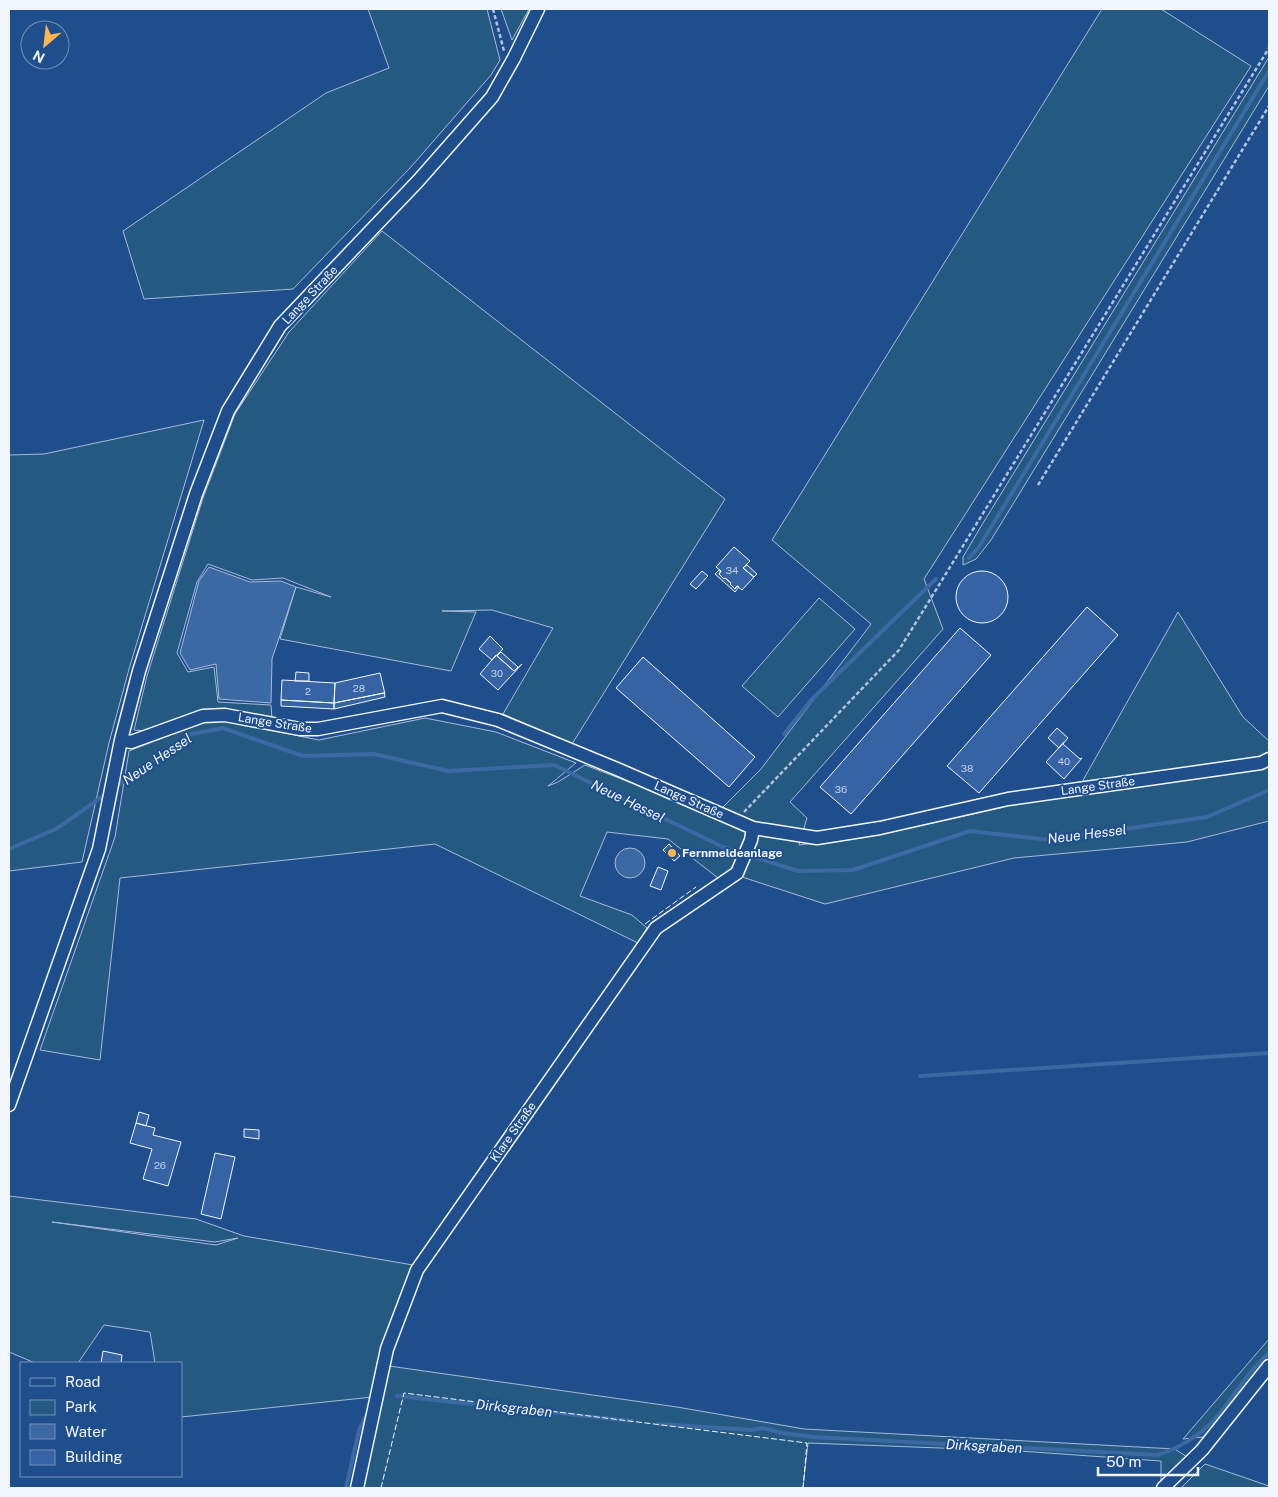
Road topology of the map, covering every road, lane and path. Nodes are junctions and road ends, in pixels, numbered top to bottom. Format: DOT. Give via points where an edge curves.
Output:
graph roads {
  1 [pos="493,9"];
  2 [pos="538,9"];
  3 [pos="1269,48"];
  4 [pos="514,58"];
  5 [pos="1269,106"];
  6 [pos="1038,485"];
  7 [pos="121,740"];
  8 [pos="1269,759"];
  9 [pos="736,820"];
  10 [pos="752,834"];
  11 [pos="9,1105"];
  12 [pos="1269,1366"];
  13 [pos="357,1488"];
  14 [pos="1163,1488"];
  1 -- 4 [label="path" via="505,55"];
  2 -- 4 [label="street, Lange Straße"];
  3 -- 9 [label="path" via="899,650"];
  4 -- 7 [label="street, Lange Straße" via="492,97 418,181 280,326 228,411 193,503 139,671"];
  5 -- 6 [label="path"];
  7 -- 9 [label="street, Lange Straße" via="130,742 203,716 225,715 300,729 318,729 442,706 498,720"];
  7 -- 11 [label="street, Lange Straße" via="99,849"];
  8 -- 10 [label="street, Lange Straße" via="1008,799 880,828 817,838"];
  9 -- 10 [label="street, Lange Straße"];
  10 -- 13 [label="street, Klare Straße" via="737,873 656,928 417,1270 387,1349"];
  12 -- 14 [label="street" via="1202,1450"];
}
